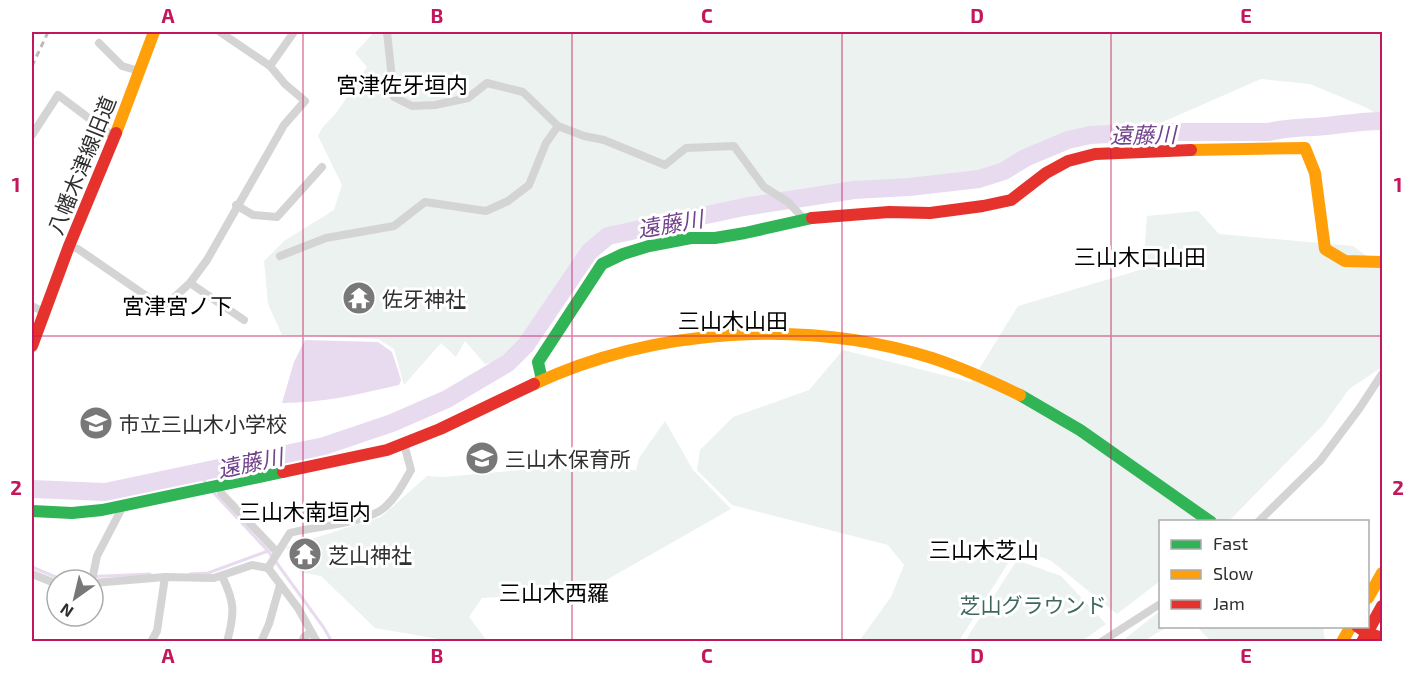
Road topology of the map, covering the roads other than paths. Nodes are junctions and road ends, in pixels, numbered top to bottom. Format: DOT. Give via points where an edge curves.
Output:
graph roads {
  1 [pos="154,32"];
  2 [pos="220,32"];
  3 [pos="294,32"];
  4 [pos="387,32"];
  5 [pos="99,43"];
  6 [pos="270,66"];
  7 [pos="139,71"];
  8 [pos="558,126"];
  9 [pos="32,135"];
  10 [pos="114,137"];
  11 [pos="322,167"];
  12 [pos="236,205"];
  13 [pos="804,219"];
  14 [pos="69,246"];
  15 [pos="280,256"];
  16 [pos="1383,262"];
  17 [pos="189,283"];
  18 [pos="32,306"];
  19 [pos="44,312"];
  20 [pos="244,320"];
  21 [pos="35,333"];
  22 [pos="32,346"];
  23 [pos="1383,374"];
  24 [pos="542,380"];
  25 [pos="404,444"];
  26 [pos="219,486"];
  27 [pos="123,506"];
  28 [pos="32,511"];
  29 [pos="1208,520"];
  30 [pos="1260,520"];
  31 [pos="276,554"];
  32 [pos="269,567"];
  33 [pos="95,568"];
  34 [pos="1383,573"];
  35 [pos="222,576"];
  36 [pos="165,577"];
  37 [pos="105,580"];
  38 [pos="280,585"];
  39 [pos="1369,596"];
  40 [pos="1159,605"];
  41 [pos="1383,606"];
  42 [pos="1350,628"];
  43 [pos="311,632"];
  44 [pos="1364,636"];
  45 [pos="1383,638"];
  46 [pos="151,642"];
  47 [pos="227,642"];
  48 [pos="261,642"];
  49 [pos="302,642"];
  50 [pos="317,642"];
  51 [pos="1101,642"];
  52 [pos="1342,642"];
  1 -- 7 [label="street, 八幡木津線旧道"];
  2 -- 6 [label="street"];
  3 -- 6 [label="street"];
  4 -- 8 [label="street" via="394,98 412,106 435,105 468,98 487,83 523,92"];
  5 -- 7 [label="street" via="122,66"];
  6 -- 12 [label="street" via="305,101 284,125"];
  7 -- 10 [label="street, 八幡木津線旧道"];
  8 -- 13 [label="street" via="665,165 686,148 734,146 764,187 788,202"];
  8 -- 15 [label="street" via="546,142 529,184 508,201 486,211 425,202 394,226 327,238"];
  9 -- 10 [label="street" via="58,95"];
  10 -- 14 [label="street, 八幡木津線旧道"];
  11 -- 12 [label="street" via="277,217 253,214"];
  12 -- 17 [label="street" via="207,260"];
  13 -- 16 [label="street" via="879,212 930,213 1011,200 1046,173 1068,161 1095,154 1305,148 1315,173 1325,249 1346,261"];
  13 -- 24 [label="street" via="745,233 649,246 602,264 538,362"];
  14 -- 17 [label="street" via="158,304 167,304"];
  14 -- 19 [label="street, 八幡木津線旧道"];
  17 -- 20 [label="street"];
  18 -- 19 [label="street"];
  19 -- 21 [label="street, 八幡木津線旧道"];
  21 -- 22 [label="street, 八幡木津線旧道"];
  23 -- 30 [label="street" via="1320,461"];
  24 -- 25 [label="street"];
  24 -- 29 [label="street" via="631,350 710,336 819,335 889,347 987,378 1033,401"];
  25 -- 26 [label="street"];
  25 -- 31 [label="street" via="411,470 398,494 383,509 362,519 290,533"];
  26 -- 27 [label="street"];
  26 -- 31 [label="street"];
  27 -- 28 [label="street" via="72,513"];
  27 -- 33 [label="street"];
  31 -- 32 [label="street"];
  32 -- 35 [label="street" via="252,565"];
  32 -- 38 [label="street"];
  34 -- 39 [label="street"];
  35 -- 36 [label="street"];
  35 -- 47 [label="street" via="232,596 234,618"];
  36 -- 37 [label="street"];
  36 -- 46 [label="street" via="157,631"];
  38 -- 43 [label="street"];
  38 -- 48 [label="street"];
  40 -- 51 [label="street"];
  41 -- 44 [label="street"];
  42 -- 52 [label="street"];
  43 -- 49 [label="street"];
  43 -- 50 [label="street"];
  44 -- 45 [label="street"];
}
